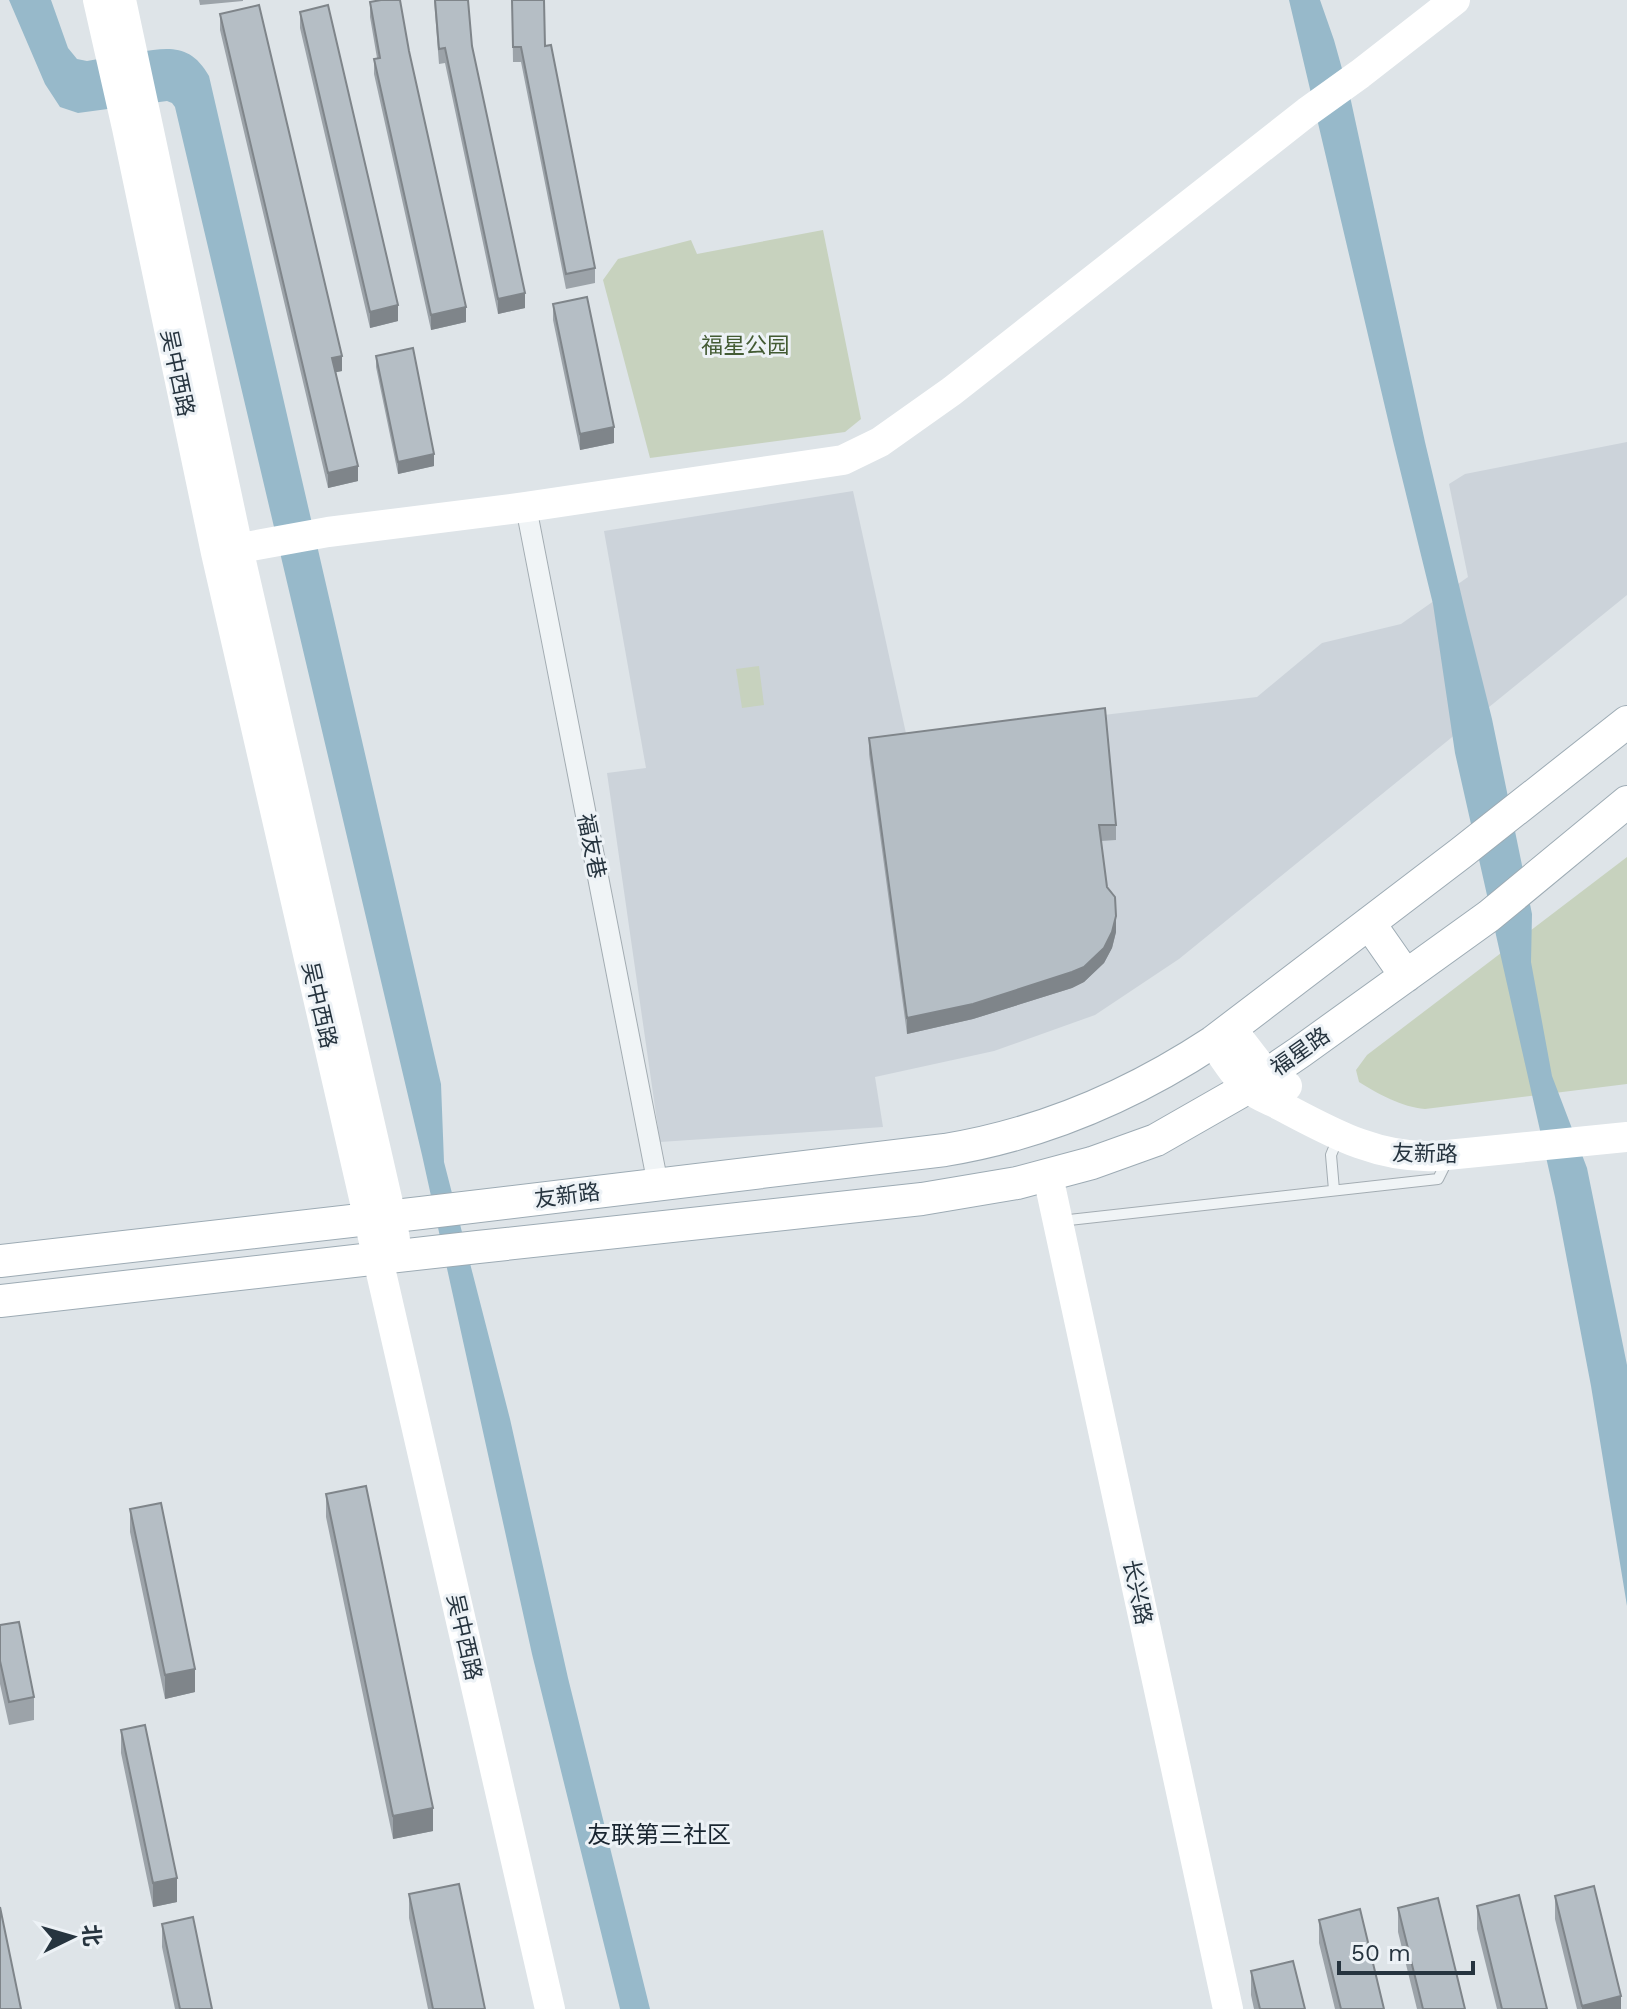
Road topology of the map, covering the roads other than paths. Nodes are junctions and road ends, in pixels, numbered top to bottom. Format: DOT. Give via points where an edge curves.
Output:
graph roads {
  1 [pos="98,0"];
  2 [pos="121,0"];
  3 [pos="1455,0"];
  4 [pos="118,41"];
  5 [pos="526,507"];
  6 [pos="227,550"];
  7 [pos="1627,722"];
  8 [pos="1627,802"];
  9 [pos="1369,923"];
  10 [pos="1406,976"];
  11 [pos="1222,1035"];
  12 [pos="1257,1081"];
  13 [pos="1627,1116"];
  14 [pos="1594,1131"];
  15 [pos="1339,1135"];
  16 [pos="1627,1137"];
  17 [pos="1535,1138"];
  18 [pos="1450,1155"];
  19 [pos="1048,1176"];
  20 [pos="658,1185"];
  21 [pos="1334,1190"];
  22 [pos="922,1199"];
  23 [pos="394,1216"];
  24 [pos="1058,1221"];
  25 [pos="400,1256"];
  26 [pos="0,1261"];
  27 [pos="0,1301"];
  28 [pos="550,2009"];
  29 [pos="569,2009"];
  30 [pos="1228,2009"];
  1 -- 4 [label="main road, 吴中西路"];
  2 -- 4 [label="main road, 吴中西路"];
  3 -- 5 [label="main road" via="880,442 843,460"];
  4 -- 6 [label="main road, 吴中西路"];
  5 -- 6 [label="main road"];
  5 -- 20 [label="street, 福友巷"];
  6 -- 23 [label="main road, 吴中西路"];
  7 -- 9 [label="main road"];
  8 -- 10 [label="main road, 福星路" via="1489,916"];
  9 -- 10 [label="main road"];
  9 -- 11 [label="main road"];
  10 -- 12 [label="main road, 福星路"];
  11 -- 12 [label="main road, 友新路"];
  11 -- 20 [label="main road, 友新路" via="1126,1092 1067,1117 962,1147"];
  12 -- 15 [label="main road, 友新路"];
  12 -- 17 [label="main road, 友新路" via="1397,1137"];
  12 -- 19 [label="main road, 福星路" via="1156,1140"];
  13 -- 14 [label="main road, 友新路"];
  14 -- 16 [label="main road, 友新路"];
  14 -- 17 [label="main road, 友新路"];
  15 -- 18 [label="main road, 友新路" via="1391,1154"];
  15 -- 21 [label="lane" via="1331,1155"];
  17 -- 18 [label="main road, 友新路"];
  18 -- 21 [label="lane" via="1438,1179"];
  19 -- 22 [label="main road, 福星路"];
  19 -- 24 [label="main road, 长兴路"];
  20 -- 23 [label="main road, 友新路"];
  21 -- 24 [label="lane"];
  22 -- 25 [label="main road, 友新路"];
  23 -- 25 [label="main road, 吴中西路"];
  23 -- 26 [label="main road, 友新路"];
  24 -- 30 [label="main road, 长兴路"];
  25 -- 27 [label="main road, 友新路"];
  25 -- 28 [label="main road, 吴中西路"];
  25 -- 29 [label="main road, 吴中西路"];
}
